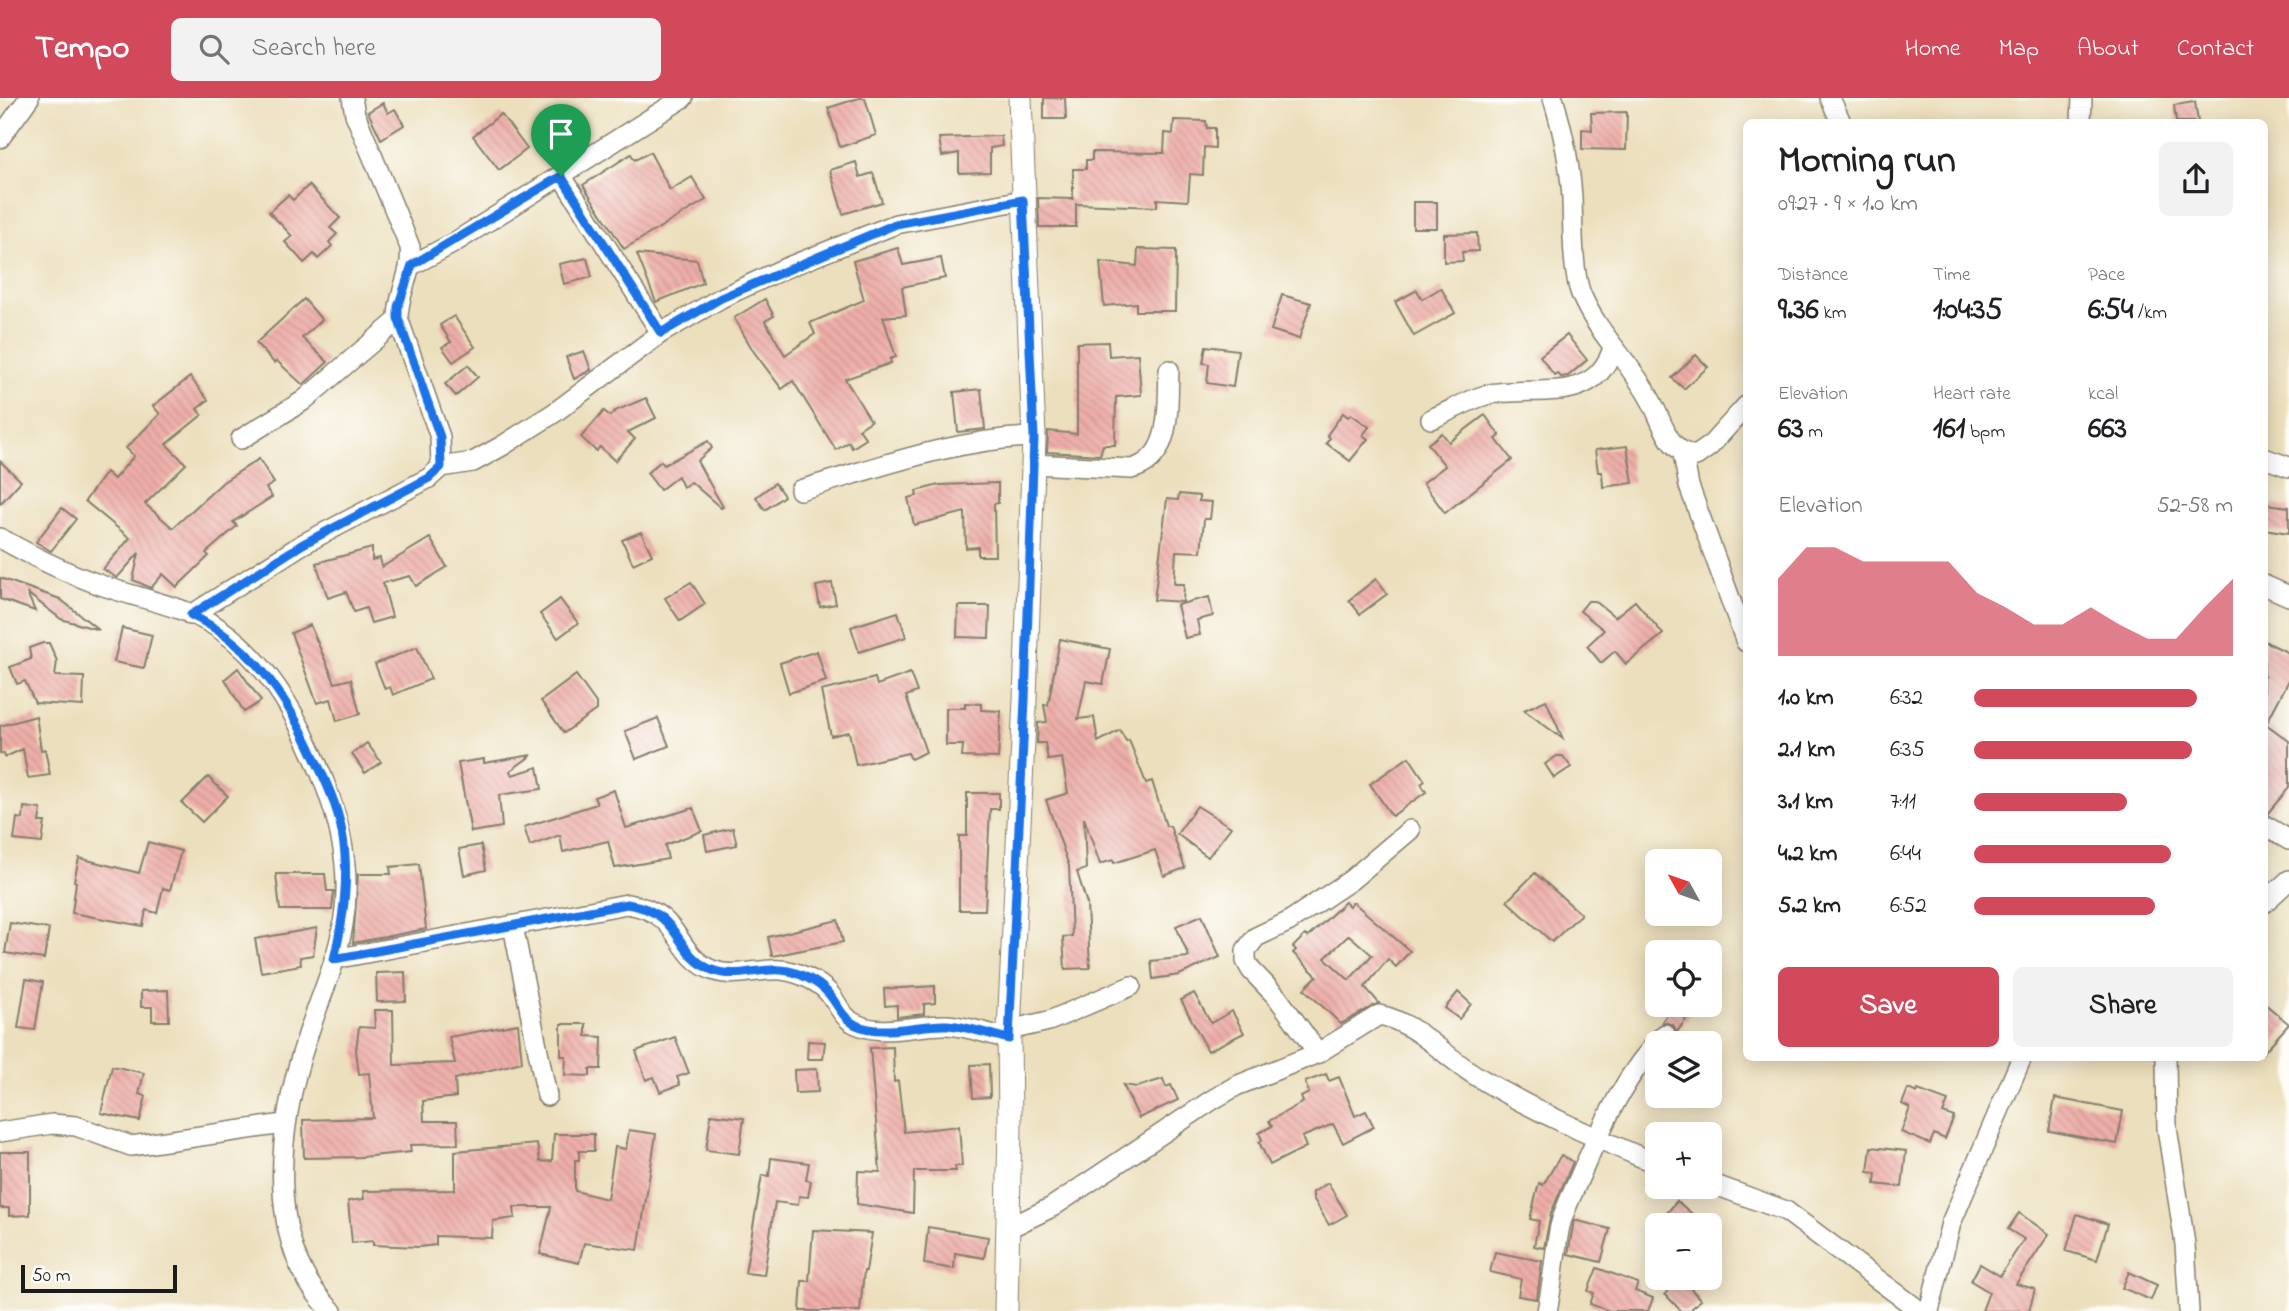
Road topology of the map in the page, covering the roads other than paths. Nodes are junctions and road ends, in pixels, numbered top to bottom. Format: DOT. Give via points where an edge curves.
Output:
graph roads {
  1 [pos="29,98"];
  2 [pos="352,98"];
  3 [pos="683,98"];
  4 [pos="1020,98"];
  5 [pos="1553,98"];
  6 [pos="1829,98"];
  7 [pos="2082,98"];
  8 [pos="1840,119"];
  9 [pos="2081,119"];
  10 [pos="0,138"];
  11 [pos="561,176"];
  12 [pos="1023,200"];
  13 [pos="412,265"];
  14 [pos="398,320"];
  15 [pos="661,333"];
  16 [pos="1613,348"];
  17 [pos="1169,370"];
  18 [pos="1743,409"];
  19 [pos="1431,419"];
  20 [pos="1034,437"];
  21 [pos="241,439"];
  22 [pos="1683,454"];
  23 [pos="2268,459"];
  24 [pos="1033,464"];
  25 [pos="441,467"];
  26 [pos="2289,467"];
  27 [pos="800,490"];
  28 [pos="0,538"];
  29 [pos="2268,586"];
  30 [pos="2288,593"];
  31 [pos="191,615"];
  32 [pos="1743,634"];
  33 [pos="2268,827"];
  34 [pos="1410,830"];
  35 [pos="2289,840"];
  36 [pos="2289,880"];
  37 [pos="2268,899"];
  38 [pos="513,926"];
  39 [pos="334,959"];
  40 [pos="1131,986"];
  41 [pos="1009,1035"];
  42 [pos="1318,1053"];
  43 [pos="1645,1053"];
  44 [pos="2020,1061"];
  45 [pos="2166,1061"];
  46 [pos="547,1096"];
  47 [pos="284,1124"];
  48 [pos="0,1132"];
  49 [pos="1597,1138"];
  50 [pos="1645,1159"];
  51 [pos="1722,1187"];
  52 [pos="1007,1229"];
  53 [pos="332,1311"];
  54 [pos="1006,1311"];
  55 [pos="1547,1311"];
  56 [pos="1920,1311"];
  57 [pos="1929,1311"];
  58 [pos="2189,1311"];
  1 -- 10 [label="street"];
  2 -- 13 [label="street" via="410,247"];
  3 -- 11 [label="street"];
  4 -- 12 [label="street"];
  5 -- 16 [label="street" via="1570,174 1580,291"];
  6 -- 8 [label="street"];
  7 -- 9 [label="street"];
  11 -- 13 [label="street"];
  11 -- 15 [label="street"];
  12 -- 15 [label="street" via="896,224 721,298"];
  12 -- 20 [label="street"];
  13 -- 14 [label="street"];
  14 -- 21 [label="street" via="303,401"];
  14 -- 25 [label="street" via="440,437"];
  15 -- 25 [label="street" via="502,446 473,461"];
  16 -- 19 [label="street" via="1603,372 1593,381 1570,389 1486,396"];
  16 -- 22 [label="street" via="1647,394 1671,444"];
  17 -- 24 [label="street" via="1166,427 1155,455 1142,466"];
  18 -- 22 [label="street" via="1710,446 1696,456"];
  20 -- 24 [label="street"];
  20 -- 27 [label="street" via="999,438 951,448"];
  22 -- 32 [label="street" via="1689,486"];
  23 -- 26 [label="street"];
  24 -- 41 [label="street"];
  25 -- 31 [label="street" via="429,478 303,544"];
  28 -- 31 [label="street" via="100,585"];
  29 -- 30 [label="street"];
  31 -- 39 [label="street" via="219,628 276,685 297,718 335,803 345,867 343,923"];
  33 -- 35 [label="street"];
  34 -- 42 [label="street" via="1351,880 1288,922 1255,937 1246,950 1251,970 1277,996"];
  36 -- 37 [label="street"];
  38 -- 39 [label="street"];
  38 -- 41 [label="street" via="627,904 645,907 660,915 710,970 732,975 781,970 803,976 827,991 856,1025 877,1029 946,1025"];
  38 -- 46 [label="street"];
  39 -- 47 [label="street"];
  40 -- 41 [label="street"];
  41 -- 52 [label="street"];
  42 -- 49 [label="street" via="1379,1015 1392,1018 1477,1077"];
  42 -- 52 [label="street" via="1236,1086 1052,1208"];
  43 -- 49 [label="street"];
  44 -- 57 [label="street" via="1951,1223"];
  45 -- 58 [label="street" via="2167,1128 2185,1244"];
  47 -- 48 [label="street" via="131,1146 76,1126 52,1124"];
  47 -- 53 [label="street" via="286,1211 292,1245 313,1293"];
  49 -- 50 [label="street"];
  49 -- 55 [label="street" via="1559,1229"];
  51 -- 56 [label="street" via="1786,1211"];
  52 -- 54 [label="street"];
}
